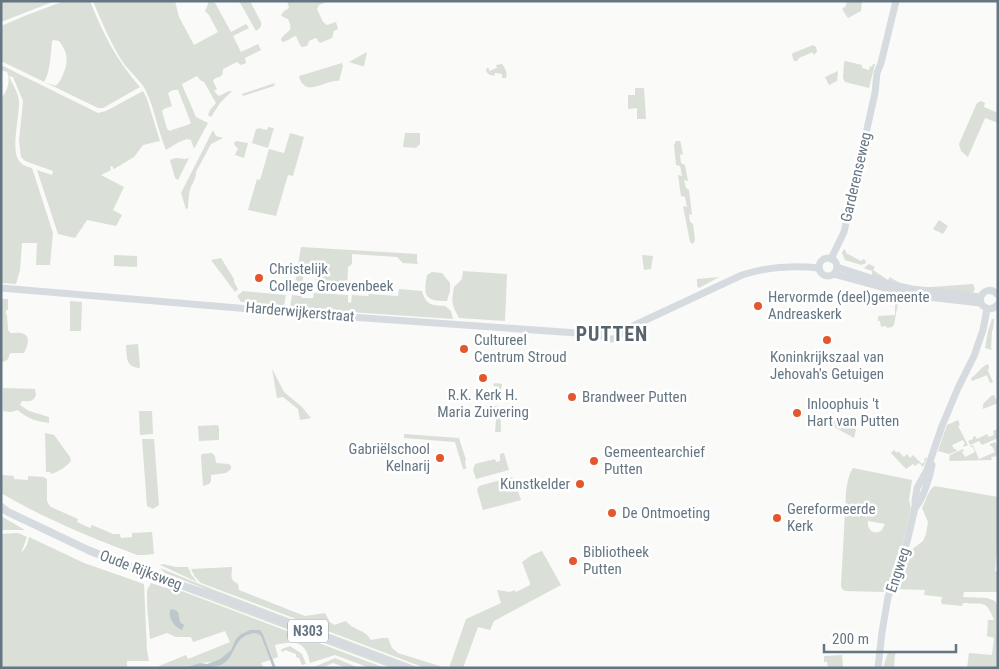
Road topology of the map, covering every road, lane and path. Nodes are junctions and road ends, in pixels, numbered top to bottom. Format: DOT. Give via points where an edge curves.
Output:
graph roads {
  1 [pos="896,1"];
  2 [pos="832,259"];
  3 [pos="819,268"];
  4 [pos="835,270"];
  5 [pos="1,288"];
  6 [pos="998,295"];
  7 [pos="980,300"];
  8 [pos="998,304"];
  9 [pos="987,309"];
  10 [pos="1,507"];
  11 [pos="406,668"];
  12 [pos="879,668"];
  1 -- 2 [label="main road, Garderenseweg" via="877,73 844,232"];
  2 -- 3 [label="main road" via="824,259"];
  2 -- 4 [label="main road" via="836,264"];
  3 -- 4 [label="main road" via="828,276"];
  3 -- 5 [label="main road, Harderwijkerstraat" via="774,267 742,275 620,332 619,337 612,339 605,338 600,332 322,315"];
  4 -- 7 [label="main road" via="912,289"];
  6 -- 7 [label="main road" via="986,290"];
  7 -- 9 [label="main road"];
  8 -- 9 [label="main road"];
  9 -- 12 [label="main road, Engweg" via="972,362 942,426 930,473 915,508 888,597"];
  10 -- 11 [label="main road, Oude Rijksweg / N303" via="88,550 140,571"];
}
